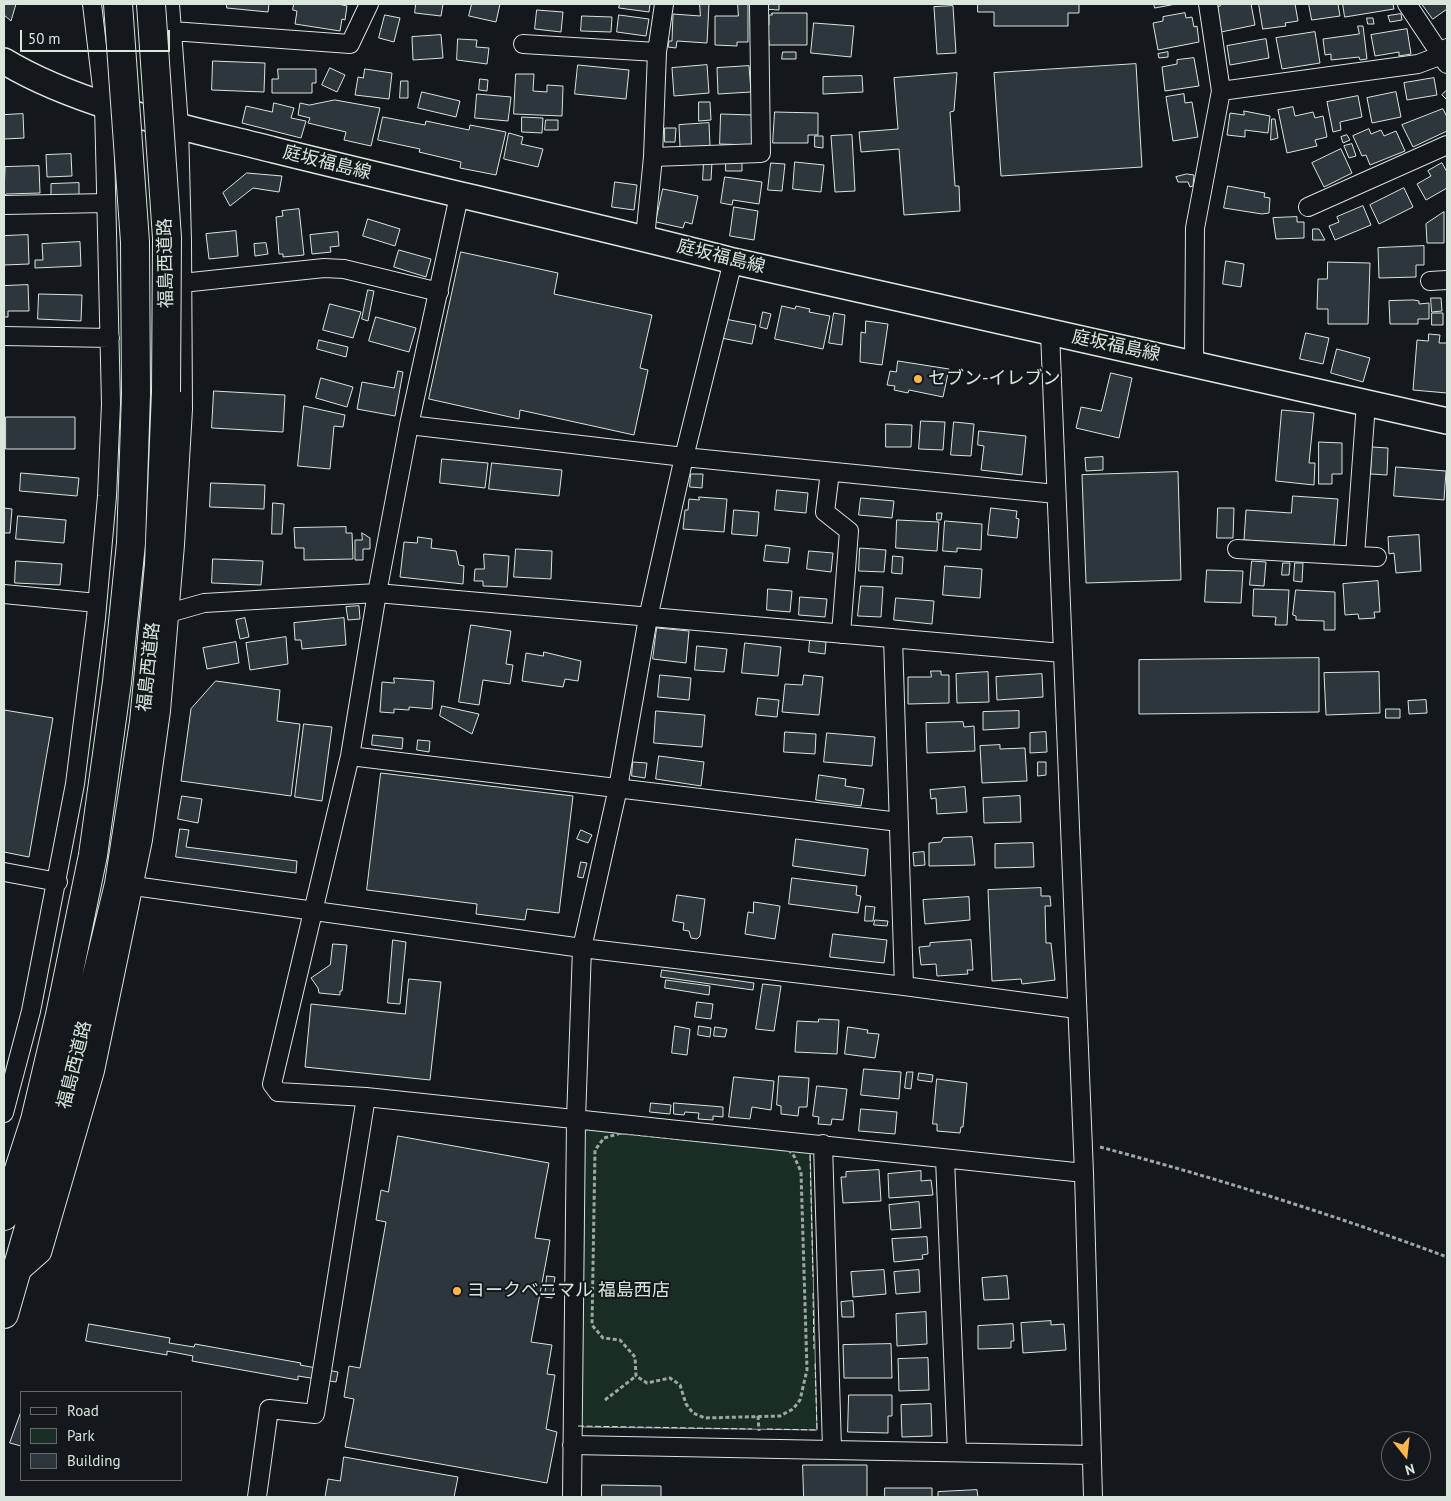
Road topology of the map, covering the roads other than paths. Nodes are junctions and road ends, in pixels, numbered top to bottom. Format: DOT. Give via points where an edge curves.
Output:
graph roads {
  1 [pos="92,4"];
  2 [pos="118,4"];
  3 [pos="151,4"];
  4 [pos="170,4"];
  5 [pos="369,4"];
  6 [pos="664,4"];
  7 [pos="759,4"];
  8 [pos="1208,4"];
  9 [pos="1407,4"];
  10 [pos="172,31"];
  11 [pos="523,44"];
  12 [pos="658,52"];
  13 [pos="1445,56"];
  14 [pos="4,61"];
  15 [pos="1221,91"];
  16 [pos="104,104"];
  17 [pos="179,126"];
  18 [pos="1447,145"];
  19 [pos="653,157"];
  20 [pos="458,196"];
  21 [pos="106,203"];
  22 [pos="4,205"];
  23 [pos="1308,207"];
  24 [pos="645,238"];
  25 [pos="733,261"];
  26 [pos="1430,280"];
  27 [pos="1447,280"];
  28 [pos="182,283"];
  29 [pos="439,292"];
  30 [pos="1050,332"];
  31 [pos="4,336"];
  32 [pos="110,338"];
  33 [pos="1194,363"];
  34 [pos="1366,403"];
  35 [pos="1447,421"];
  36 [pos="409,425"];
  37 [pos="684,457"];
  38 [pos="830,472"];
  39 [pos="1056,494"];
  40 [pos="1237,549"];
  41 [pos="1355,555"];
  42 [pos="1377,557"];
  43 [pos="377,593"];
  44 [pos="4,594"];
  45 [pos="97,603"];
  46 [pos="169,613"];
  47 [pos="648,618"];
  48 [pos="841,634"];
  49 [pos="893,638"];
  50 [pos="1062,653"];
  51 [pos="350,756"];
  52 [pos="618,788"];
  53 [pos="900,822"];
  54 [pos="4,872"];
  55 [pos="58,882"];
  56 [pos="134,886"];
  57 [pos="312,911"];
  58 [pos="582,948"];
  59 [pos="904,986"];
  60 [pos="1077,1009"];
  61 [pos="366,1097"];
  62 [pos="4,1113"];
  63 [pos="576,1120"];
  64 [pos="823,1144"];
  65 [pos="945,1159"];
  66 [pos="1084,1173"];
  67 [pos="4,1216"];
  68 [pos="16,1276"];
  69 [pos="4,1314"];
  70 [pos="572,1445"];
  71 [pos="832,1449"];
  72 [pos="958,1452"];
  73 [pos="1092,1455"];
  74 [pos="257,1497"];
  75 [pos="572,1497"];
  76 [pos="1093,1497"];
  1 -- 16 [label="street"];
  2 -- 67 [label="highway, 福島西道路, bridge" via="135,242 136,394 131,543 117,682 92,855 35,1120"];
  3 -- 68 [label="highway, 福島西道路, bridge" via="167,238 166,392 159,565 144,722 119,884 70,1086"];
  4 -- 10 [label="street"];
  5 -- 10 [label="street" via="350,44"];
  6 -- 12 [label="street"];
  7 -- 19 [label="street" via="761,153"];
  8 -- 15 [label="street"];
  9 -- 13 [label="street"];
  10 -- 17 [label="street"];
  11 -- 12 [label="street"];
  12 -- 19 [label="street"];
  13 -- 15 [label="street" via="1418,64"];
  14 -- 16 [label="main road, 庭坂福島線" via="23,73"];
  15 -- 33 [label="street" via="1195,228"];
  16 -- 17 [label="main road, 庭坂福島線"];
  16 -- 21 [label="street"];
  17 -- 20 [label="main road, 庭坂福島線"];
  17 -- 28 [label="street"];
  18 -- 23 [label="street"];
  19 -- 24 [label="street"];
  20 -- 24 [label="main road, 庭坂福島線"];
  20 -- 29 [label="street"];
  21 -- 22 [label="street"];
  21 -- 32 [label="street"];
  24 -- 25 [label="main road, 庭坂福島線"];
  25 -- 30 [label="main road, 庭坂福島線"];
  25 -- 37 [label="street"];
  26 -- 27 [label="street"];
  28 -- 29 [label="street" via="324,268 344,269"];
  28 -- 46 [label="street" via="183,409"];
  29 -- 36 [label="street"];
  30 -- 33 [label="main road, 庭坂福島線"];
  30 -- 39 [label="street"];
  31 -- 32 [label="street"];
  32 -- 45 [label="street" via="107,496"];
  33 -- 34 [label="main road, 庭坂福島線"];
  34 -- 35 [label="main road, 庭坂福島線"];
  34 -- 41 [label="street"];
  36 -- 37 [label="street"];
  36 -- 43 [label="street"];
  37 -- 38 [label="street"];
  37 -- 47 [label="street"];
  38 -- 39 [label="street"];
  38 -- 48 [label="street" via="825,512 849,530"];
  39 -- 50 [label="street"];
  40 -- 41 [label="street"];
  41 -- 42 [label="street"];
  43 -- 46 [label="street" via="204,603"];
  43 -- 47 [label="street"];
  43 -- 51 [label="street"];
  44 -- 45 [label="street"];
  45 -- 55 [label="street" via="76,784"];
  46 -- 56 [label="street" via="161,711"];
  47 -- 48 [label="street"];
  47 -- 52 [label="street"];
  48 -- 49 [label="street"];
  49 -- 50 [label="street"];
  49 -- 53 [label="street"];
  50 -- 60 [label="street"];
  51 -- 52 [label="street"];
  51 -- 57 [label="street"];
  52 -- 53 [label="street"];
  52 -- 58 [label="street"];
  53 -- 59 [label="street"];
  54 -- 55 [label="street"];
  55 -- 62 [label="street" via="31,1012"];
  56 -- 57 [label="street"];
  56 -- 68 [label="street" via="95,1071 42,1253"];
  57 -- 58 [label="street"];
  57 -- 61 [label="street" via="272,1084 278,1092"];
  58 -- 59 [label="street"];
  58 -- 63 [label="street"];
  59 -- 60 [label="street"];
  60 -- 66 [label="street"];
  61 -- 63 [label="street"];
  61 -- 74 [label="street" via="315,1414 269,1409"];
  63 -- 64 [label="street"];
  63 -- 70 [label="street"];
  64 -- 65 [label="street"];
  64 -- 71 [label="street"];
  65 -- 66 [label="street"];
  65 -- 72 [label="street"];
  66 -- 73 [label="street"];
  68 -- 69 [label="highway, 福島西道路"];
  70 -- 71 [label="street"];
  70 -- 75 [label="street"];
  71 -- 72 [label="street"];
  72 -- 73 [label="street"];
  73 -- 76 [label="street"];
}
